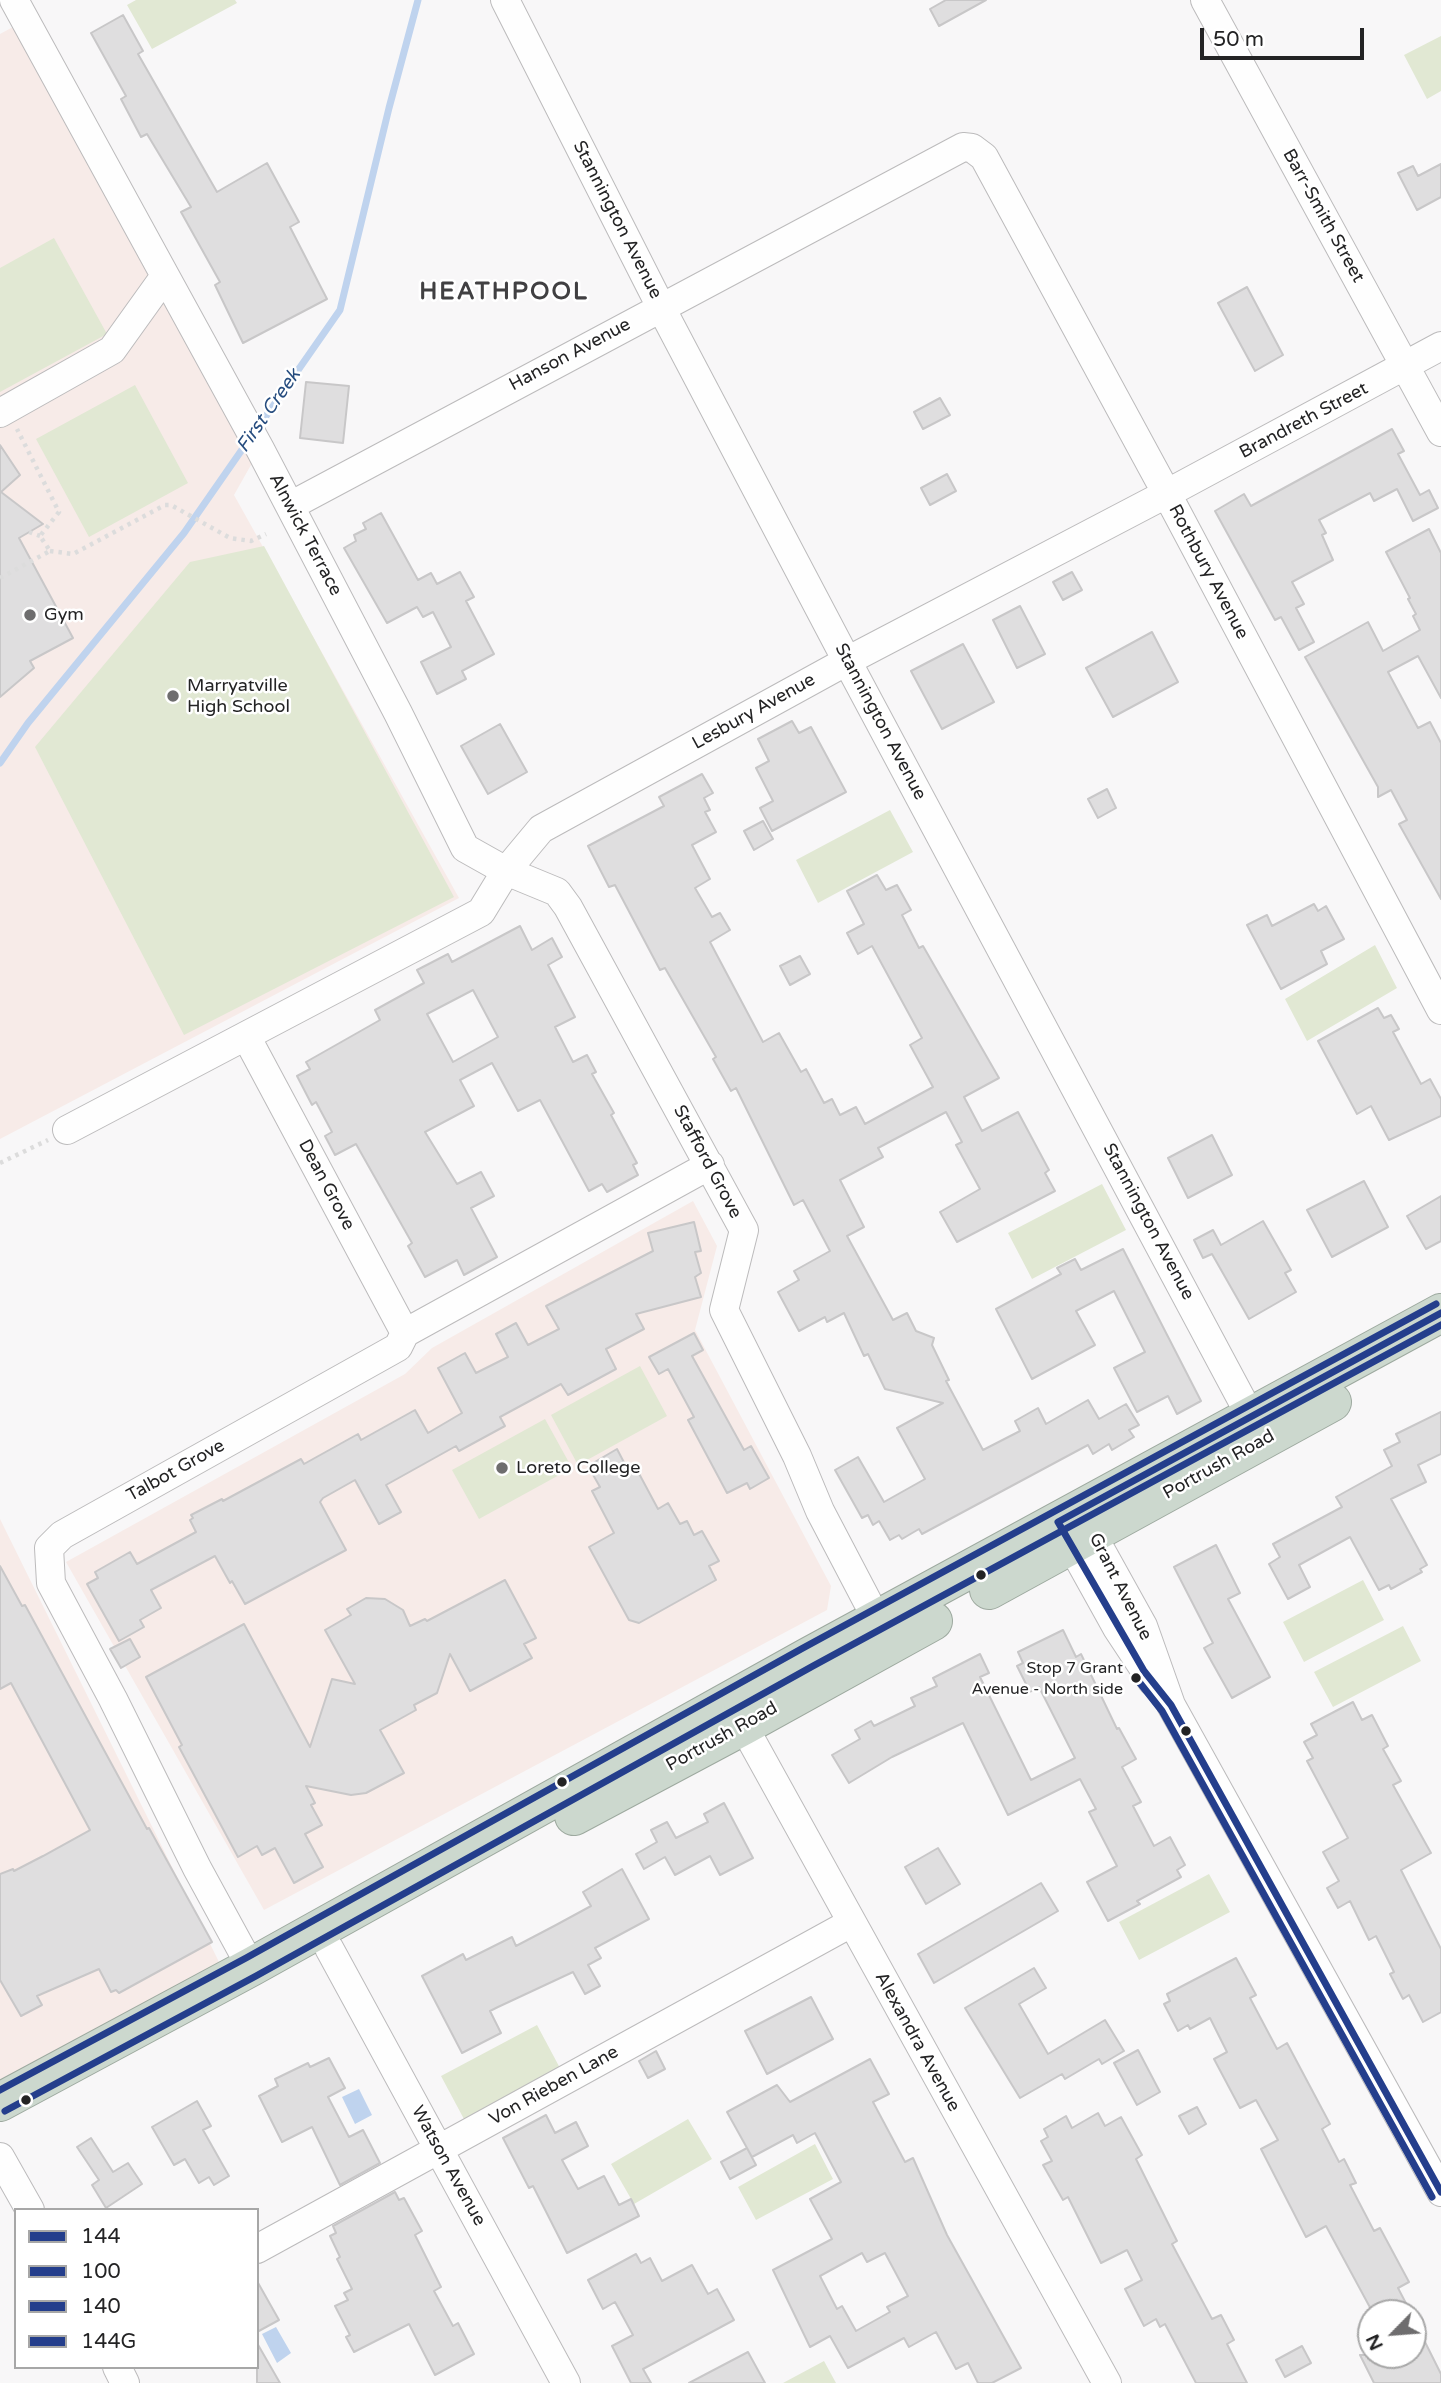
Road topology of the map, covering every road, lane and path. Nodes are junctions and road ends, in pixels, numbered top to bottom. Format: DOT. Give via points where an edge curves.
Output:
graph roads {
  1 [pos="14,0"];
  2 [pos="505,0"];
  3 [pos="1205,0"];
  4 [pos="963,146"];
  5 [pos="165,276"];
  6 [pos="661,306"];
  7 [pos="1441,346"];
  8 [pos="1406,366"];
  9 [pos="3,412"];
  10 [pos="1441,432"];
  11 [pos="1166,494"];
  12 [pos="290,506"];
  13 [pos="29,532"];
  14 [pos="266,534"];
  15 [pos="40,536"];
  16 [pos="50,551"];
  17 [pos="0,578"];
  18 [pos="847,661"];
  19 [pos="506,871"];
  20 [pos="1441,1010"];
  21 [pos="246,1036"];
  22 [pos="67,1130"];
  23 [pos="0,1163"];
  24 [pos="710,1165"];
  25 [pos="1441,1313"];
  26 [pos="405,1334"];
  27 [pos="1441,1341"];
  28 [pos="1257,1428"];
  29 [pos="1075,1527"];
  30 [pos="883,1632"];
  31 [pos="736,1713"];
  32 [pos="851,1923"];
  33 [pos="329,1948"];
  34 [pos="251,1967"];
  35 [pos="0,2102"];
  36 [pos="0,2127"];
  37 [pos="439,2149"];
  38 [pos="0,2157"];
  39 [pos="1441,2192"];
  40 [pos="29,2208"];
  41 [pos="259,2248"];
  42 [pos="566,2383"];
  43 [pos="1107,2383"];
  1 -- 5 [label="street, Alnwick Terrace"];
  2 -- 6 [label="street, Stannington Avenue"];
  3 -- 8 [label="street, Barr-Smith Street"];
  4 -- 6 [label="street, Hanson Avenue"];
  4 -- 11 [label="street, Rothbury Avenue" via="984,158"];
  5 -- 9 [label="street" via="112,350"];
  5 -- 12 [label="street, Alnwick Terrace"];
  6 -- 12 [label="street, Hanson Avenue"];
  6 -- 18 [label="street, Stannington Avenue"];
  7 -- 8 [label="street, Brandreth Street"];
  8 -- 10 [label="street, Barr-Smith Street"];
  8 -- 11 [label="street, Brandreth Street"];
  9 -- 15 [label="path" via="59,512"];
  11 -- 18 [label="street, Lesbury Avenue"];
  11 -- 20 [label="street, Rothbury Avenue"];
  12 -- 19 [label="street, Alnwick Terrace" via="465,848"];
  13 -- 15 [label="path"];
  14 -- 16 [label="path" via="251,541 230,538 165,505 73,554"];
  15 -- 16 [label="path"];
  16 -- 17 [label="path"];
  18 -- 19 [label="street, Lesbury Avenue" via="541,829"];
  18 -- 28 [label="street, Stannington Avenue"];
  19 -- 21 [label="street" via="481,912"];
  19 -- 24 [label="street, Stafford Grove" via="557,892 568,907"];
  21 -- 22 [label="street"];
  21 -- 26 [label="street, Dean Grove"];
  22 -- 23 [label="path"];
  24 -- 26 [label="street, Talbot Grove"];
  24 -- 30 [label="street, Stafford Grove" via="744,1230 724,1310"];
  25 -- 28 [label="highway, Portrush Road"];
  26 -- 34 [label="street, Talbot Grove" via="398,1347 62,1535 49,1548 51,1583"];
  27 -- 28 [label="highway, Portrush Road"];
  28 -- 29 [label="highway, Portrush Road"];
  29 -- 30 [label="highway, Portrush Road"];
  29 -- 39 [label="street, Grant Avenue" via="1143,1626 1171,1705"];
  30 -- 31 [label="highway, Portrush Road"];
  31 -- 32 [label="street, Alexandra Avenue"];
  31 -- 33 [label="highway, Portrush Road"];
  31 -- 34 [label="highway, Portrush Road"];
  32 -- 37 [label="street, Von Rieben Lane"];
  32 -- 43 [label="street, Alexandra Avenue"];
  33 -- 36 [label="highway, Portrush Road"];
  33 -- 37 [label="street, Watson Avenue"];
  34 -- 35 [label="highway, Portrush Road"];
  37 -- 41 [label="street, Von Rieben Lane"];
  37 -- 42 [label="street, Watson Avenue"];
  38 -- 40 [label="street"];
}
